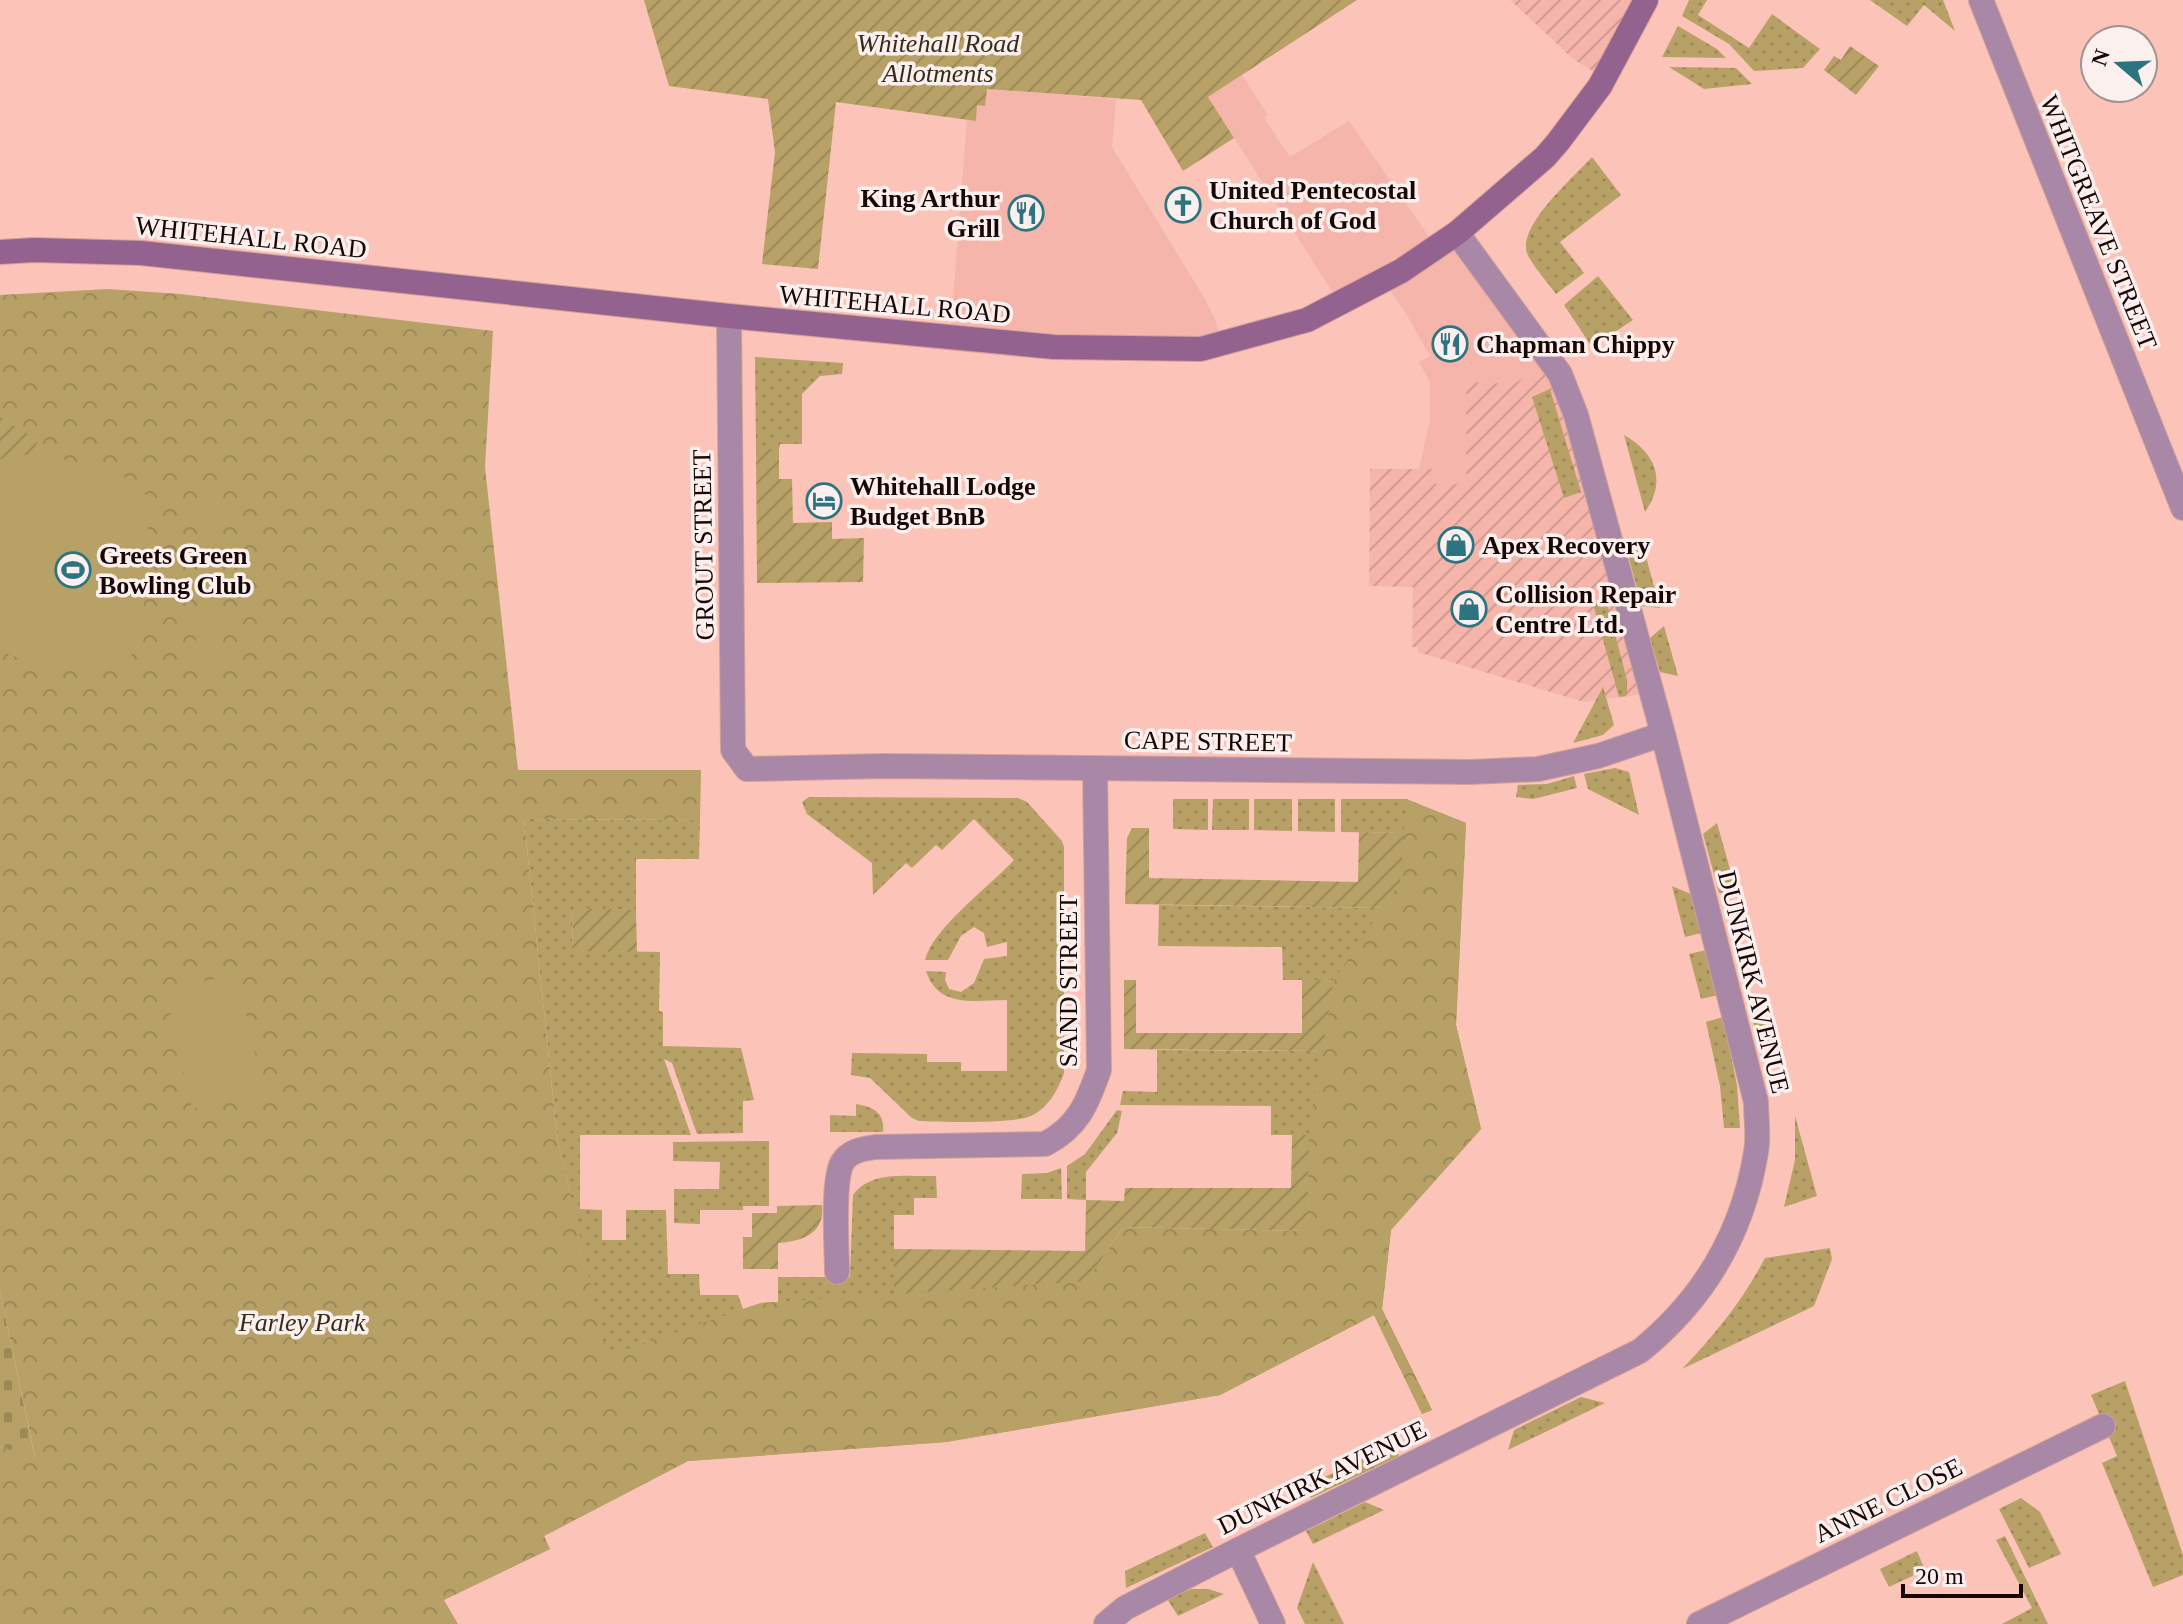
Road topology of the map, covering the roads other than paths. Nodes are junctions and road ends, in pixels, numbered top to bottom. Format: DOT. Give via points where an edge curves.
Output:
graph roads {
  1 [pos="1646,0"];
  2 [pos="1981,0"];
  3 [pos="1457,233"];
  4 [pos="0,252"];
  5 [pos="729,316"];
  6 [pos="2183,508"];
  7 [pos="1663,734"];
  8 [pos="1095,768"];
  9 [pos="747,769"];
  10 [pos="837,1272"];
  11 [pos="2103,1426"];
  12 [pos="1238,1550"];
  13 [pos="1106,1624"];
  14 [pos="1273,1624"];
  15 [pos="1699,1624"];
  1 -- 3 [label="main road, WHITEHALL ROAD" via="1600,86 1558,142"];
  2 -- 6 [label="street, WHITGREAVE STREET"];
  3 -- 5 [label="main road, WHITEHALL ROAD" via="1401,271 1307,320 1201,349 1054,347"];
  3 -- 7 [label="street, DUNKIRK AVENUE" via="1560,374 1576,415"];
  4 -- 5 [label="main road, WHITEHALL ROAD" via="141,253"];
  5 -- 9 [label="street, GROUT STREET" via="733,750"];
  7 -- 8 [label="street, CAPE STREET" via="1538,769"];
  7 -- 12 [label="street, DUNKIRK AVENUE" via="1756,1102 1756,1150 1745,1198 1723,1252 1690,1302 1640,1351"];
  8 -- 9 [label="street, CAPE STREET"];
  8 -- 10 [label="street, SAND STREET" via="1099,1070 1080,1115 1063,1135 1045,1144 854,1151 837,1182"];
  11 -- 15 [label="street, ANNE CLOSE"];
  12 -- 13 [label="street, DUNKIRK AVENUE" via="1125,1608"];
  12 -- 14 [label="street"];
}
